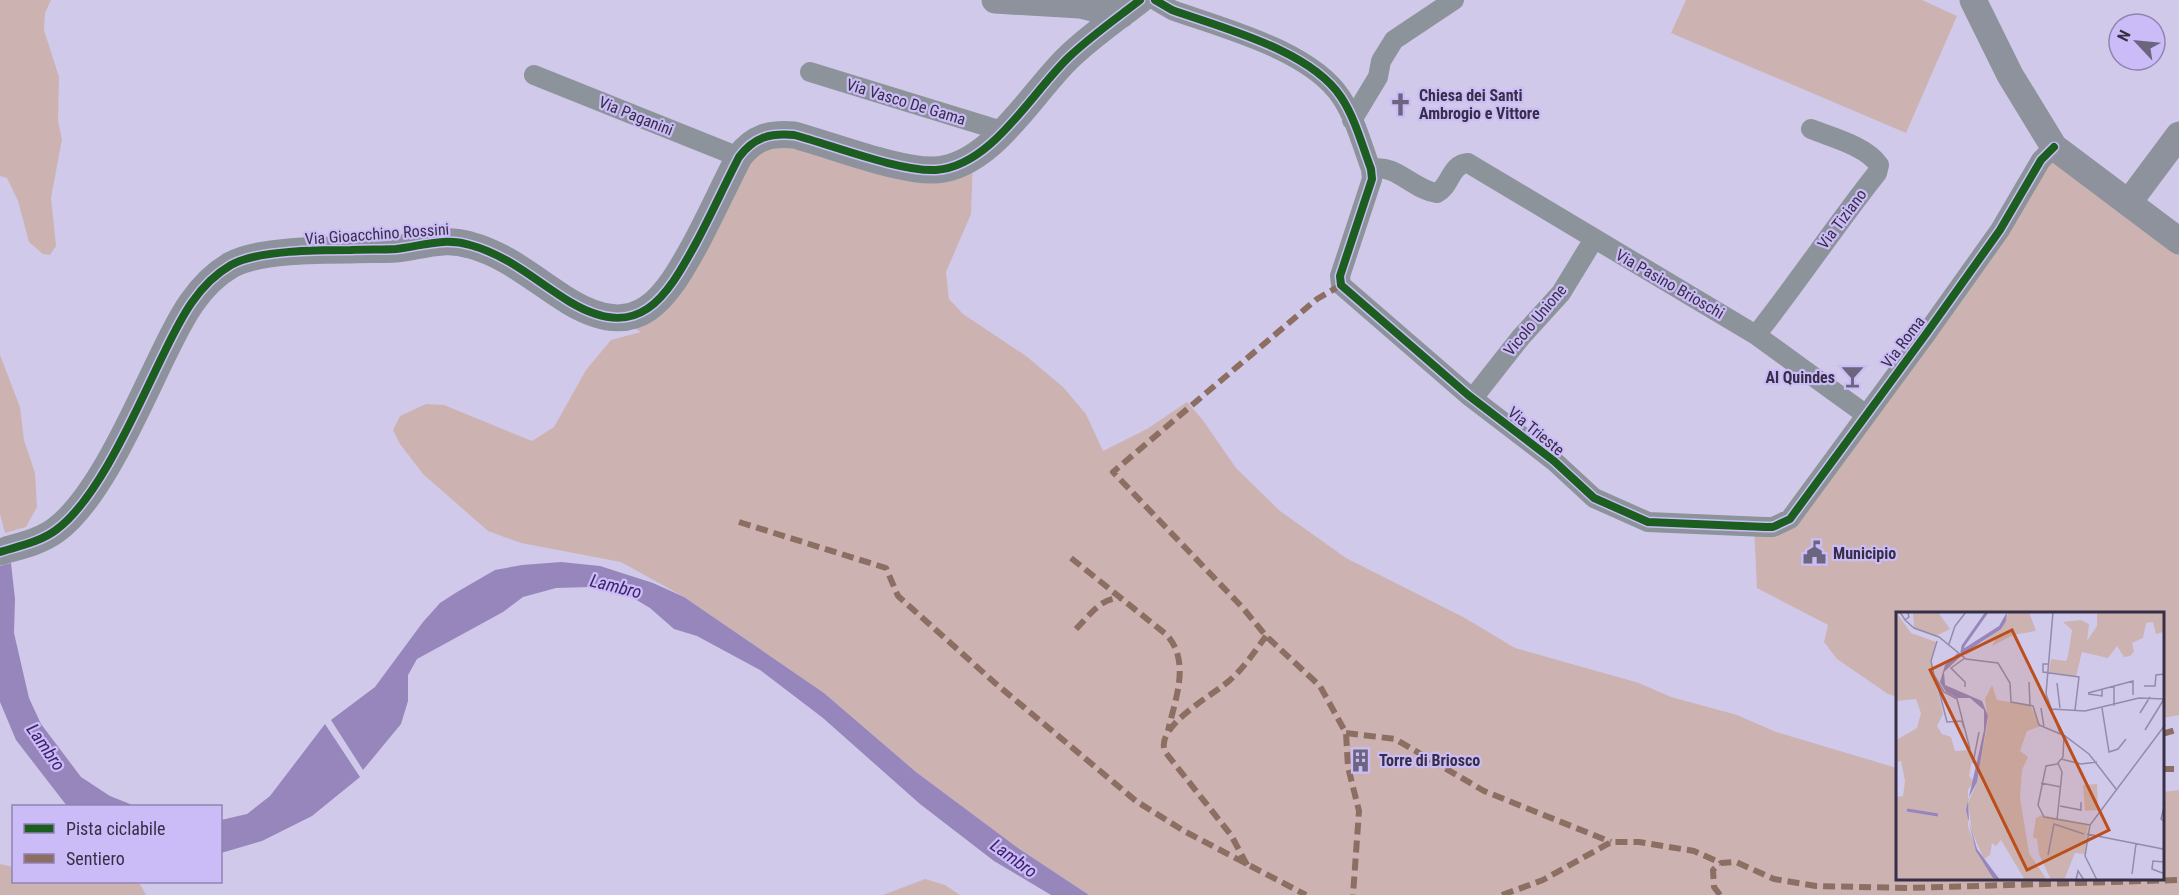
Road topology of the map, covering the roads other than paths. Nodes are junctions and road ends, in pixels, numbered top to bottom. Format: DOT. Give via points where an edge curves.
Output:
graph roads {
  1 [pos="995,0"];
  2 [pos="1155,0"];
  3 [pos="1454,0"];
  4 [pos="1973,0"];
  5 [pos="1111,5"];
  6 [pos="810,72"];
  7 [pos="534,75"];
  8 [pos="1352,120"];
  9 [pos="1811,129"];
  10 [pos="1002,131"];
  11 [pos="2179,135"];
  12 [pos="2054,147"];
  13 [pos="739,157"];
  14 [pos="1369,162"];
  15 [pos="2129,202"];
  16 [pos="1593,239"];
  17 [pos="2179,241"];
  18 [pos="1756,335"];
  19 [pos="1473,398"];
  20 [pos="1865,414"];
  21 [pos="1754,527"];
  22 [pos="0,552"];
  1 -- 5 [label="street"];
  2 -- 8 [label="street" via="1172,10 1279,49 1302,63 1340,95"];
  3 -- 8 [label="street" via="1394,39 1381,61 1378,77"];
  4 -- 12 [label="street" via="2010,75"];
  5 -- 10 [label="street, Via Gioacchino Rossini"];
  6 -- 10 [label="street, Via Vasco De Gama"];
  7 -- 13 [label="street, Via Paganini"];
  8 -- 14 [label="street"];
  9 -- 18 [label="street, Via Tiziano" via="1874,158 1879,165 1877,173"];
  10 -- 13 [label="street, Via Gioacchino Rossini" via="973,158 939,170 905,166 794,135 775,134 748,145"];
  11 -- 15 [label="street"];
  12 -- 15 [label="street"];
  12 -- 20 [label="street, Via Roma" via="2041,160 1993,240"];
  13 -- 22 [label="street, Via Gioacchino Rossini" via="664,297 634,316 597,315 505,258 455,241 396,249 307,251 233,264 207,283 184,313 84,502 58,529"];
  14 -- 16 [label="street, Via Pasino Brioschi" via="1437,193 1456,168 1468,163"];
  14 -- 19 [label="street, Via Trieste" via="1370,191 1340,276 1341,285"];
  15 -- 17 [label="street"];
  16 -- 18 [label="street, Via Pasino Brioschi"];
  16 -- 19 [label="street, Vicolo Unione" via="1561,292"];
  18 -- 20 [label="street, Via Pasino Brioschi"];
  19 -- 21 [label="street, Via Trieste" via="1554,461 1594,498 1610,506 1648,522"];
  20 -- 21 [label="street, Via Roma" via="1790,519 1773,527"];
}
